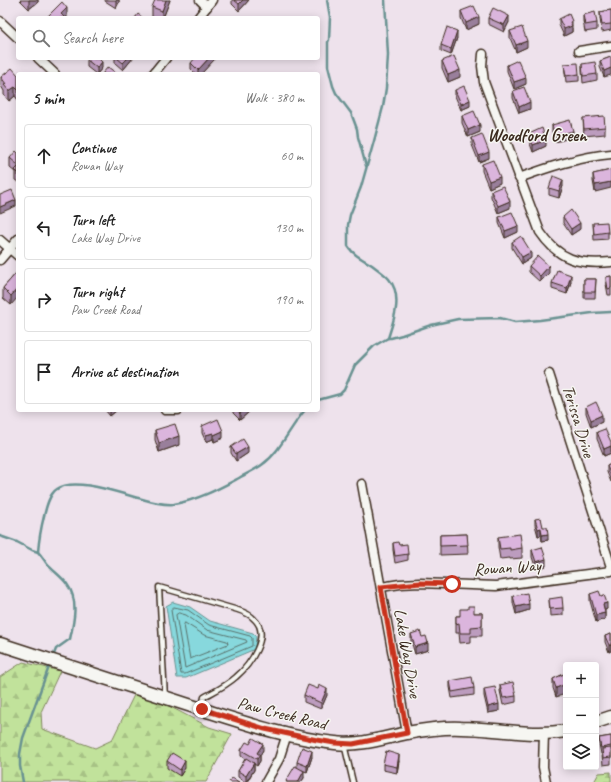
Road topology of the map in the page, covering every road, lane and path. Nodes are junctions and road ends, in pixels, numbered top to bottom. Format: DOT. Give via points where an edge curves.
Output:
graph roads {
  1 [pos="200,0"];
  2 [pos="212,0"];
  3 [pos="207,7"];
  4 [pos="200,16"];
  5 [pos="0,21"];
  6 [pos="16,36"];
  7 [pos="611,46"];
  8 [pos="579,51"];
  9 [pos="483,54"];
  10 [pos="40,60"];
  11 [pos="164,60"];
  12 [pos="53,72"];
  13 [pos="155,72"];
  14 [pos="611,154"];
  15 [pos="519,178"];
  16 [pos="0,240"];
  17 [pos="16,242"];
  18 [pos="10,249"];
  19 [pos="16,254"];
  20 [pos="0,260"];
  21 [pos="611,262"];
  22 [pos="549,374"];
  23 [pos="362,484"];
  24 [pos="611,567"];
  25 [pos="611,571"];
  26 [pos="381,587"];
  27 [pos="0,644"];
  28 [pos="165,698"];
  29 [pos="202,709"];
  30 [pos="611,716"];
  31 [pos="599,721"];
  32 [pos="563,731"];
  33 [pos="407,733"];
  34 [pos="544,733"];
  35 [pos="287,734"];
  36 [pos="344,744"];
  37 [pos="266,782"];
  38 [pos="353,782"];
  39 [pos="546,782"];
  1 -- 3 [label="street"];
  2 -- 3 [label="street"];
  3 -- 4 [label="street"];
  5 -- 6 [label="street"];
  7 -- 8 [label="street"];
  9 -- 15 [label="street" via="484,82"];
  10 -- 12 [label="street"];
  11 -- 13 [label="street"];
  14 -- 15 [label="street" via="577,159"];
  15 -- 21 [label="street" via="546,242 568,258 579,262"];
  16 -- 18 [label="street"];
  17 -- 18 [label="street"];
  18 -- 19 [label="street"];
  18 -- 20 [label="street"];
  22 -- 24 [label="street, Terissa Drive"];
  23 -- 26 [label="street, Lake Way Drive"];
  25 -- 26 [label="street, Rowan Way" via="496,586 420,583"];
  26 -- 33 [label="street, Lake Way Drive"];
  27 -- 28 [label="street, Paw Creek Road"];
  28 -- 29 [label="street, Paw Creek Road"];
  28 -- 29 [label="lane" via="159,587 248,614 256,620 260,629 260,642 247,665 226,685 204,697"];
  29 -- 35 [label="street, Paw Creek Road"];
  30 -- 31 [label="street"];
  32 -- 34 [label="street, Paw Creek Road"];
  33 -- 34 [label="street, Paw Creek Road" via="460,728"];
  33 -- 36 [label="street, Paw Creek Road"];
  34 -- 39 [label="street"];
  35 -- 36 [label="street, Paw Creek Road"];
  35 -- 37 [label="street" via="279,759"];
  36 -- 38 [label="lane"];
}
